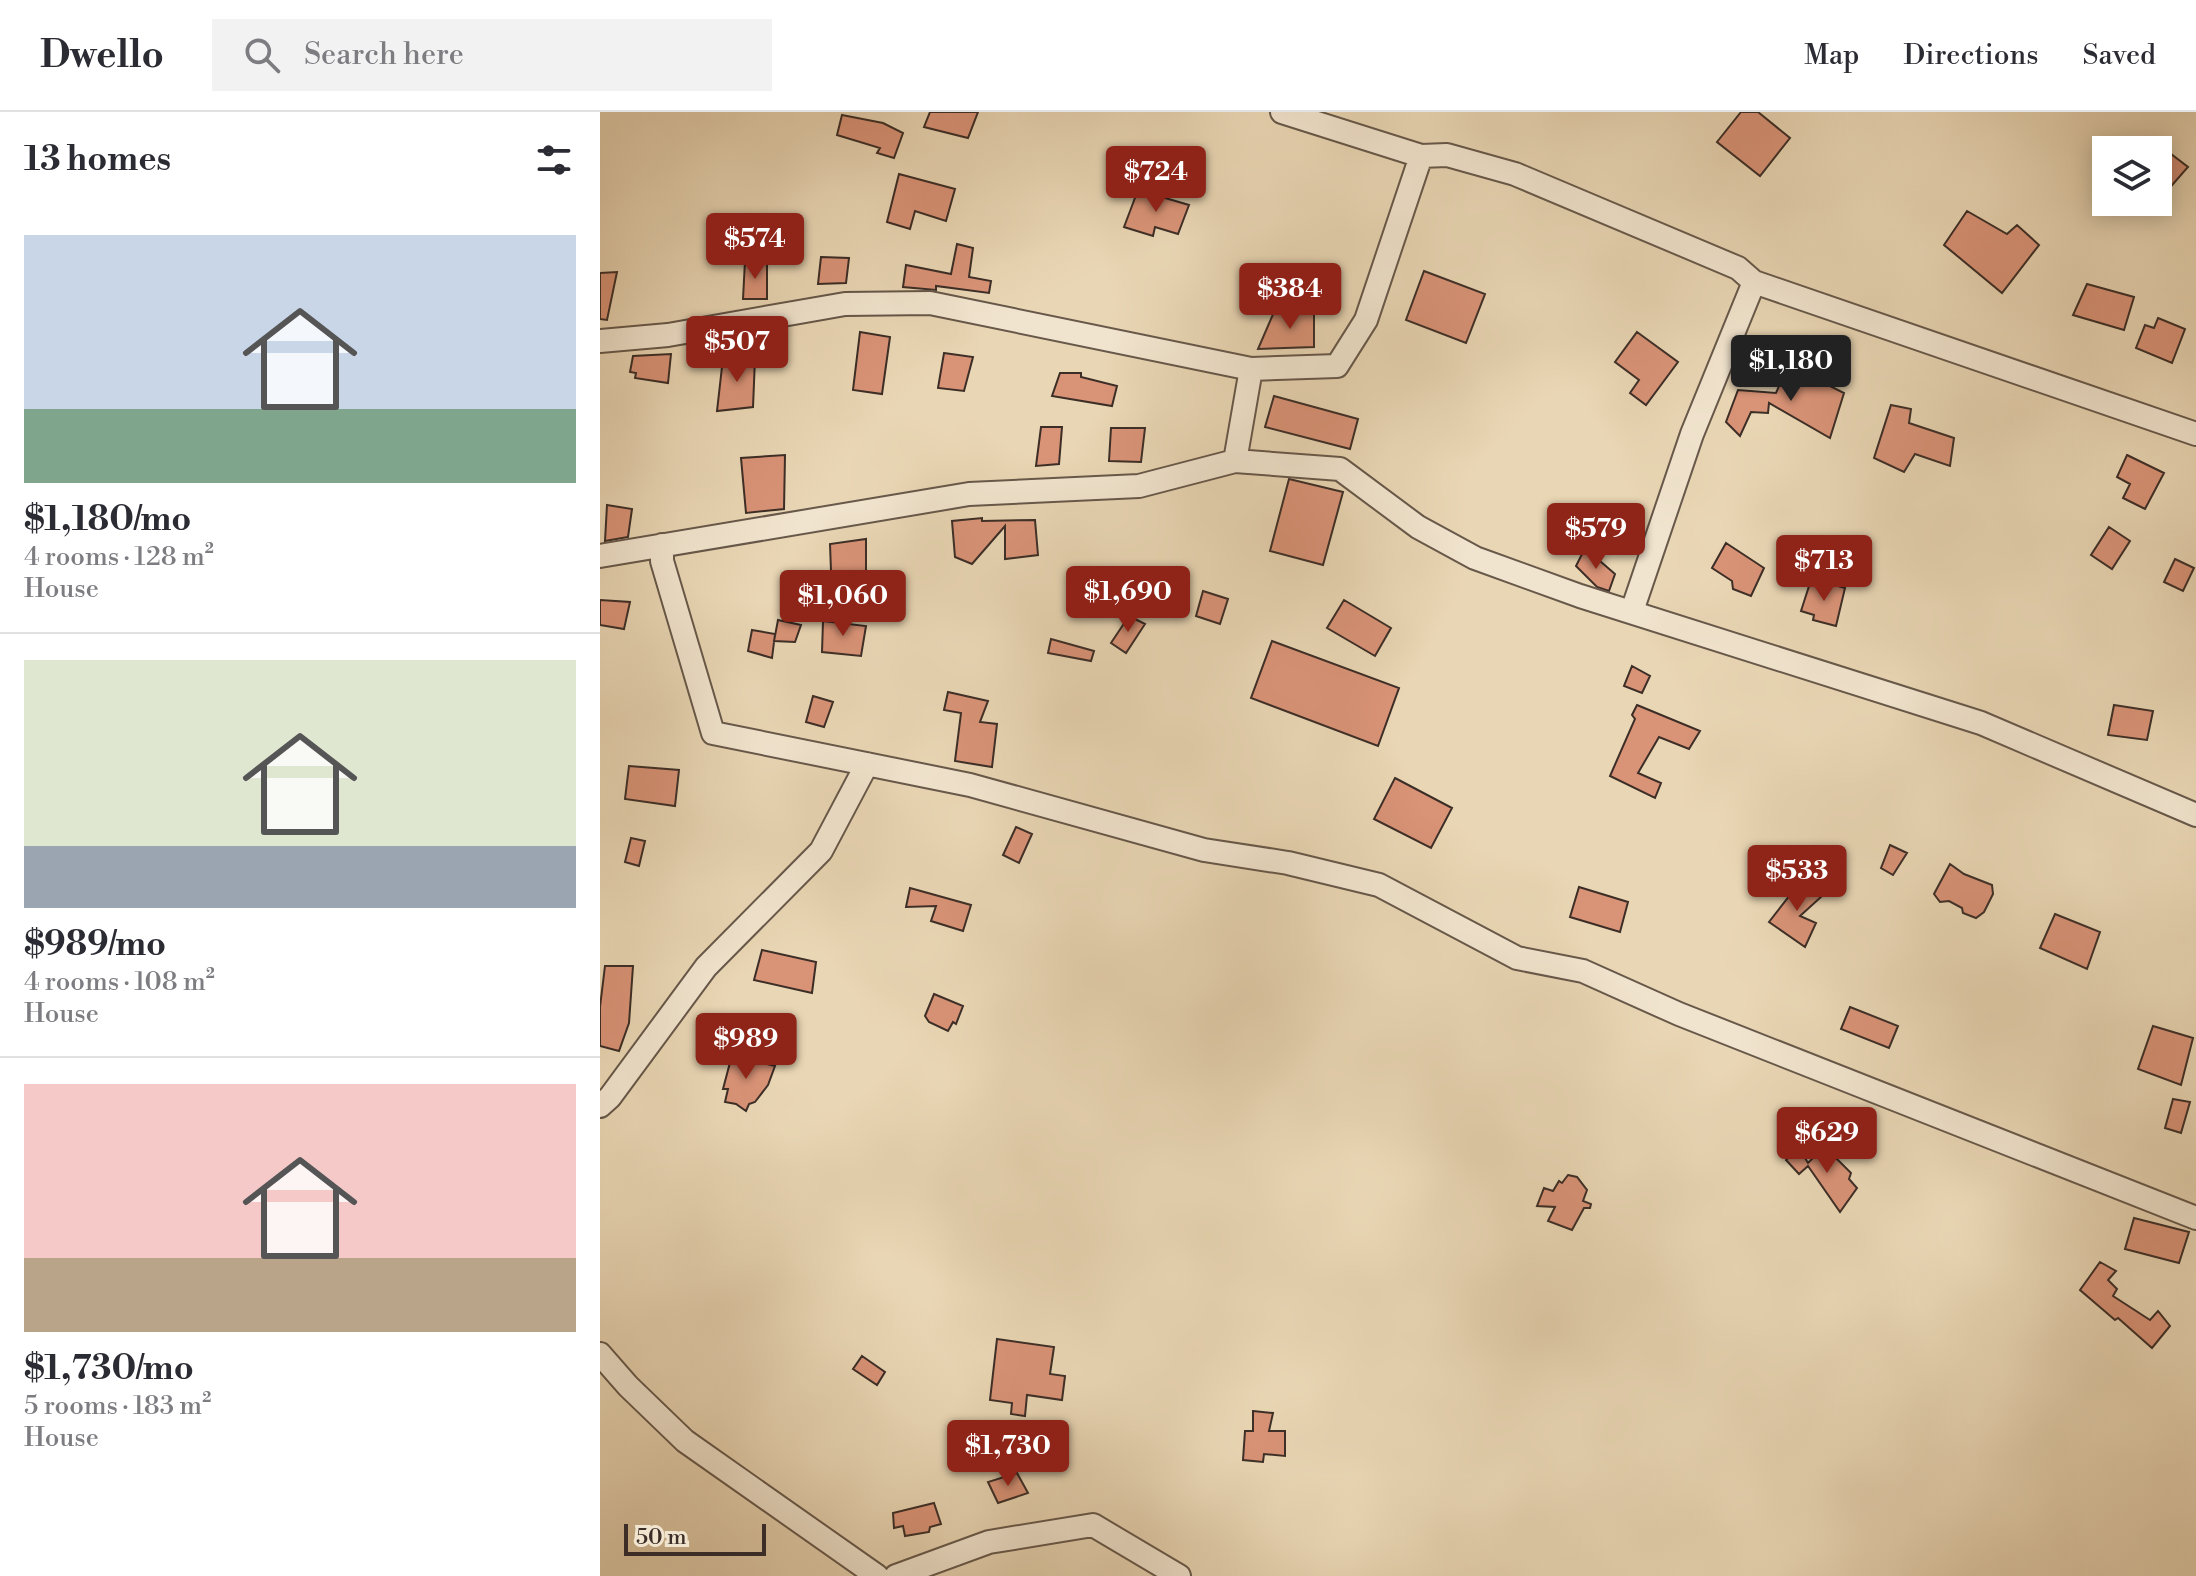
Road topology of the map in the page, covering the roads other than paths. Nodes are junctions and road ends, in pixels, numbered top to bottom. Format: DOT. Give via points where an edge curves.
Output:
graph roads {
  1 [pos="1282,112"];
  2 [pos="1421,156"];
  3 [pos="1754,282"];
  4 [pos="600,341"];
  5 [pos="1251,369"];
  6 [pos="2196,434"];
  7 [pos="1235,461"];
  8 [pos="662,545"];
  9 [pos="600,556"];
  10 [pos="1632,611"];
  11 [pos="867,764"];
  12 [pos="2196,815"];
  13 [pos="600,1106"];
  14 [pos="2196,1218"];
  15 [pos="600,1354"];
  16 [pos="877,1576"];
  17 [pos="896,1576"];
  18 [pos="1179,1576"];
  1 -- 2 [label="street"];
  2 -- 3 [label="street" via="1447,155 1515,174 1738,268"];
  2 -- 5 [label="street" via="1366,320 1337,366"];
  3 -- 6 [label="street"];
  3 -- 10 [label="street" via="1692,434"];
  4 -- 5 [label="street" via="668,335 845,304 930,303"];
  5 -- 7 [label="street"];
  7 -- 8 [label="street" via="1139,486 969,494"];
  7 -- 10 [label="street" via="1340,469 1418,527 1475,558"];
  8 -- 9 [label="street"];
  8 -- 11 [label="street" via="662,561 713,733"];
  10 -- 12 [label="street" via="1981,723"];
  11 -- 13 [label="street" via="821,851 706,967"];
  11 -- 14 [label="street" via="970,785 1204,850 1379,885 1517,958 1583,971 1679,1014"];
  15 -- 16 [label="street" via="685,1441"];
  17 -- 18 [label="street" via="989,1542 1093,1525"];
}
